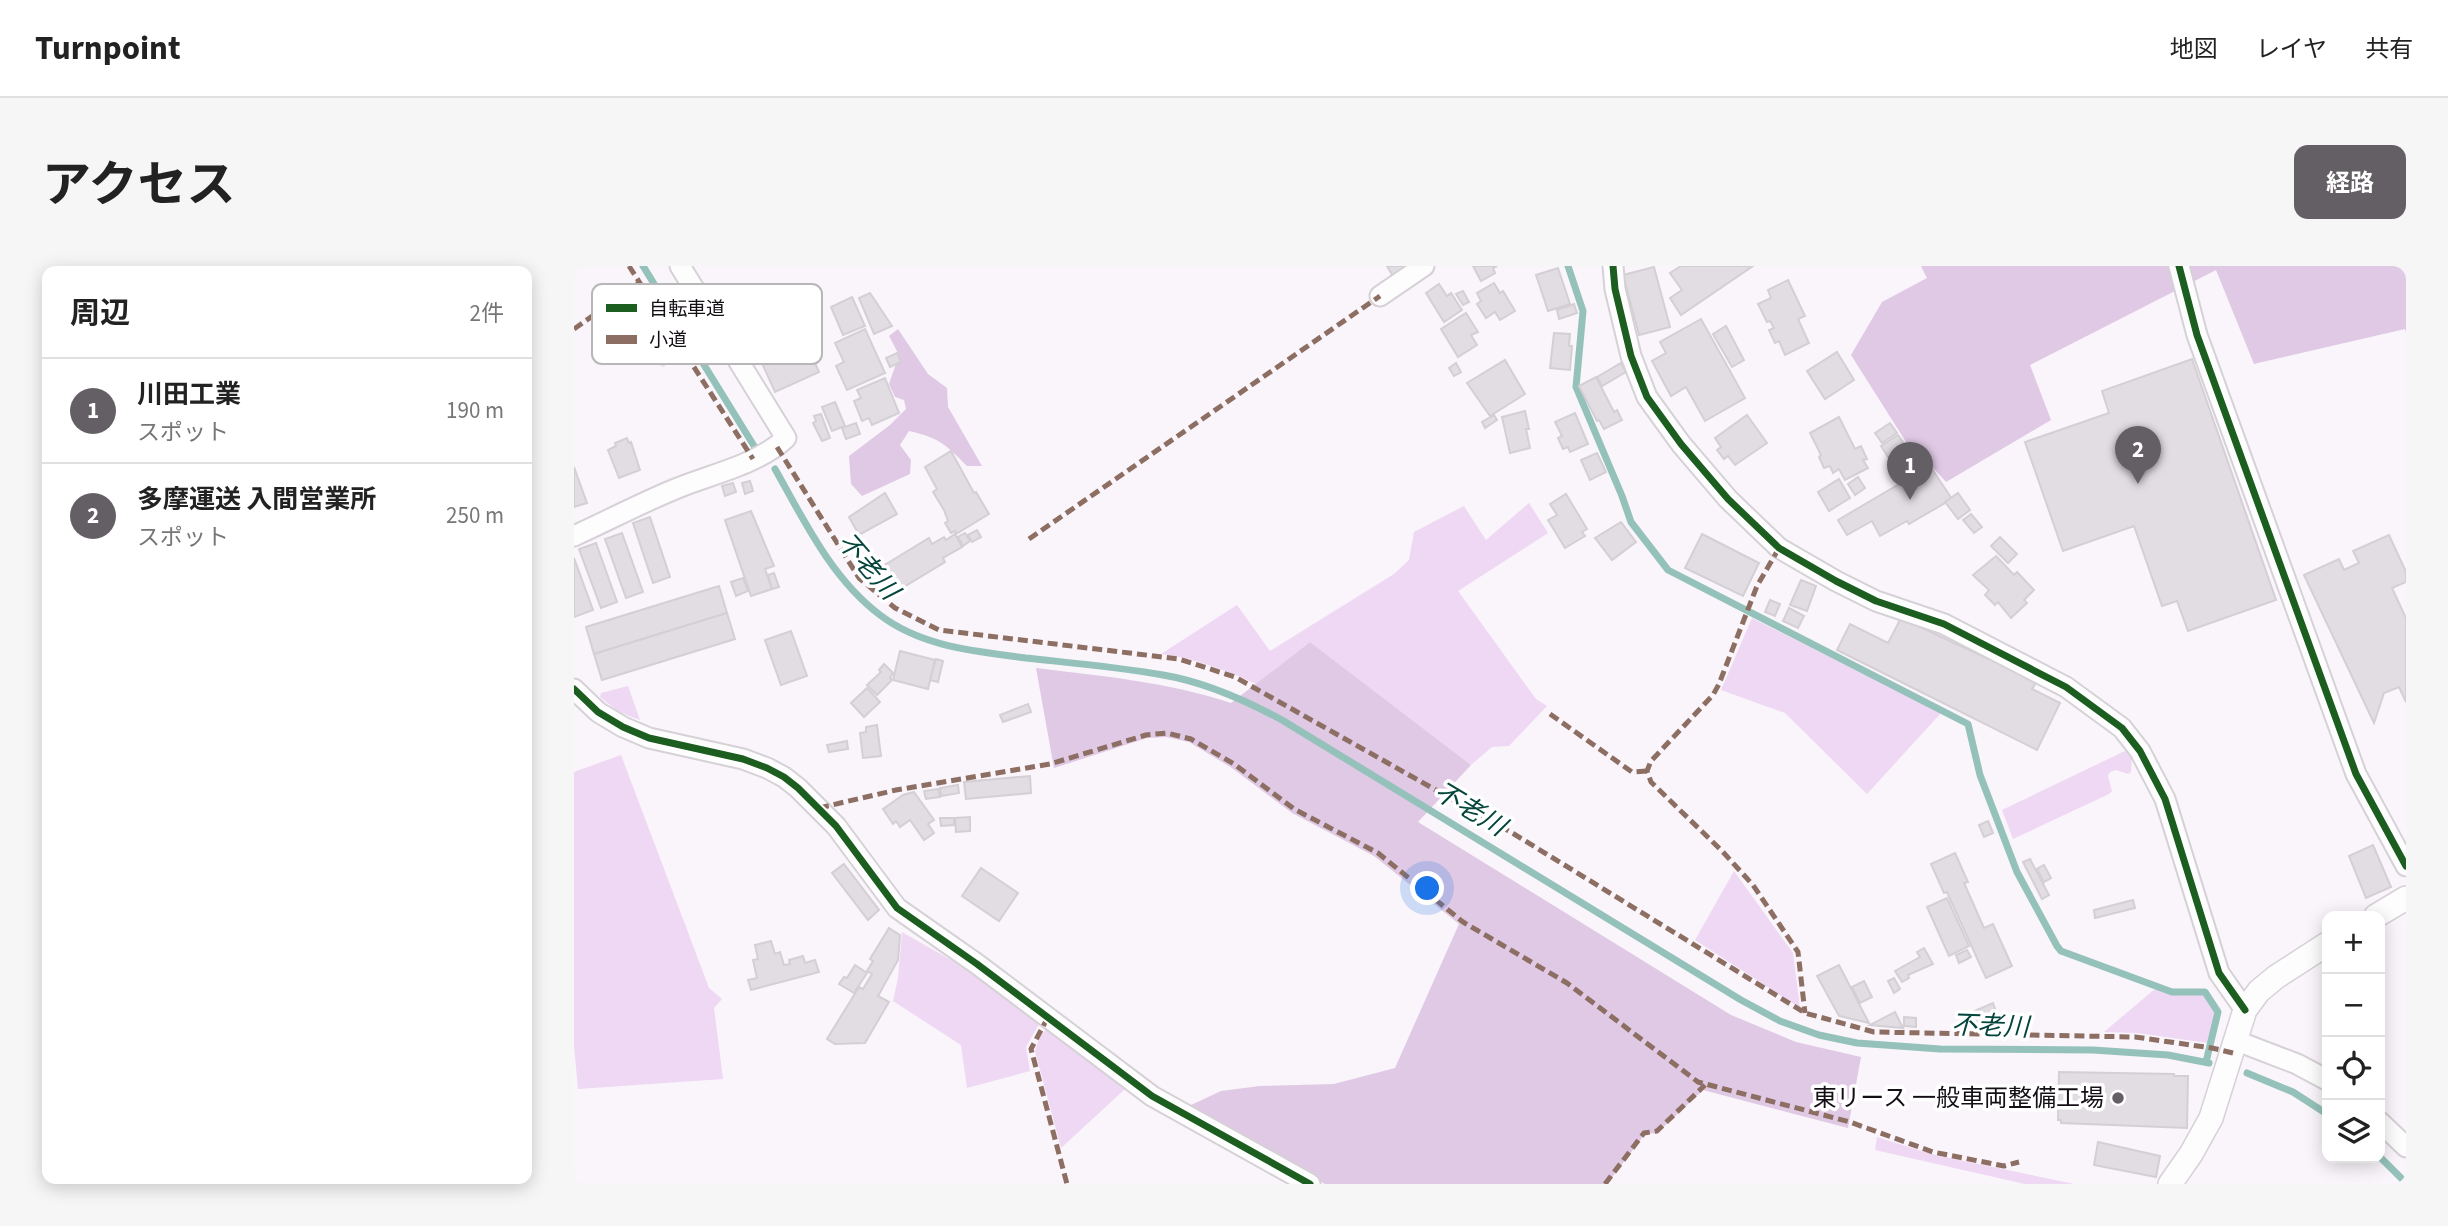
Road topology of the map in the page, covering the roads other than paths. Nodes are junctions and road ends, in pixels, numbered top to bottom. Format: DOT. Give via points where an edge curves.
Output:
graph roads {
  1 [pos="680,266"];
  2 [pos="1424,266"];
  3 [pos="1613,266"];
  4 [pos="2179,266"];
  5 [pos="691,284"];
  6 [pos="1380,296"];
  7 [pos="740,364"];
  8 [pos="574,536"];
  9 [pos="574,689"];
  10 [pos="2406,866"];
  11 [pos="2406,898"];
  12 [pos="2384,911"];
  13 [pos="2322,947"];
  14 [pos="2245,1010"];
  15 [pos="2237,1041"];
  16 [pos="2322,1077"];
  17 [pos="2385,1127"];
  18 [pos="2406,1147"];
  19 [pos="1310,1184"];
  20 [pos="2170,1184"];
  1 -- 5 [label="street"];
  2 -- 6 [label="street"];
  3 -- 14 [label="street" via="1630,356 1647,397 1728,499 1779,548 1876,601 1944,624 2034,670 2122,728 2165,799 2219,973"];
  4 -- 10 [label="street" via="2197,335 2356,774"];
  7 -- 8 [label="street" via="786,438 753,459"];
  9 -- 19 [label="street" via="598,712 649,738 743,759 784,777 836,826 897,908 1152,1096"];
  11 -- 12 [label="street"];
  13 -- 14 [label="street" via="2276,976"];
  14 -- 15 [label="street"];
  15 -- 16 [label="street"];
  15 -- 20 [label="street" via="2211,1118"];
  17 -- 18 [label="street"];
}
